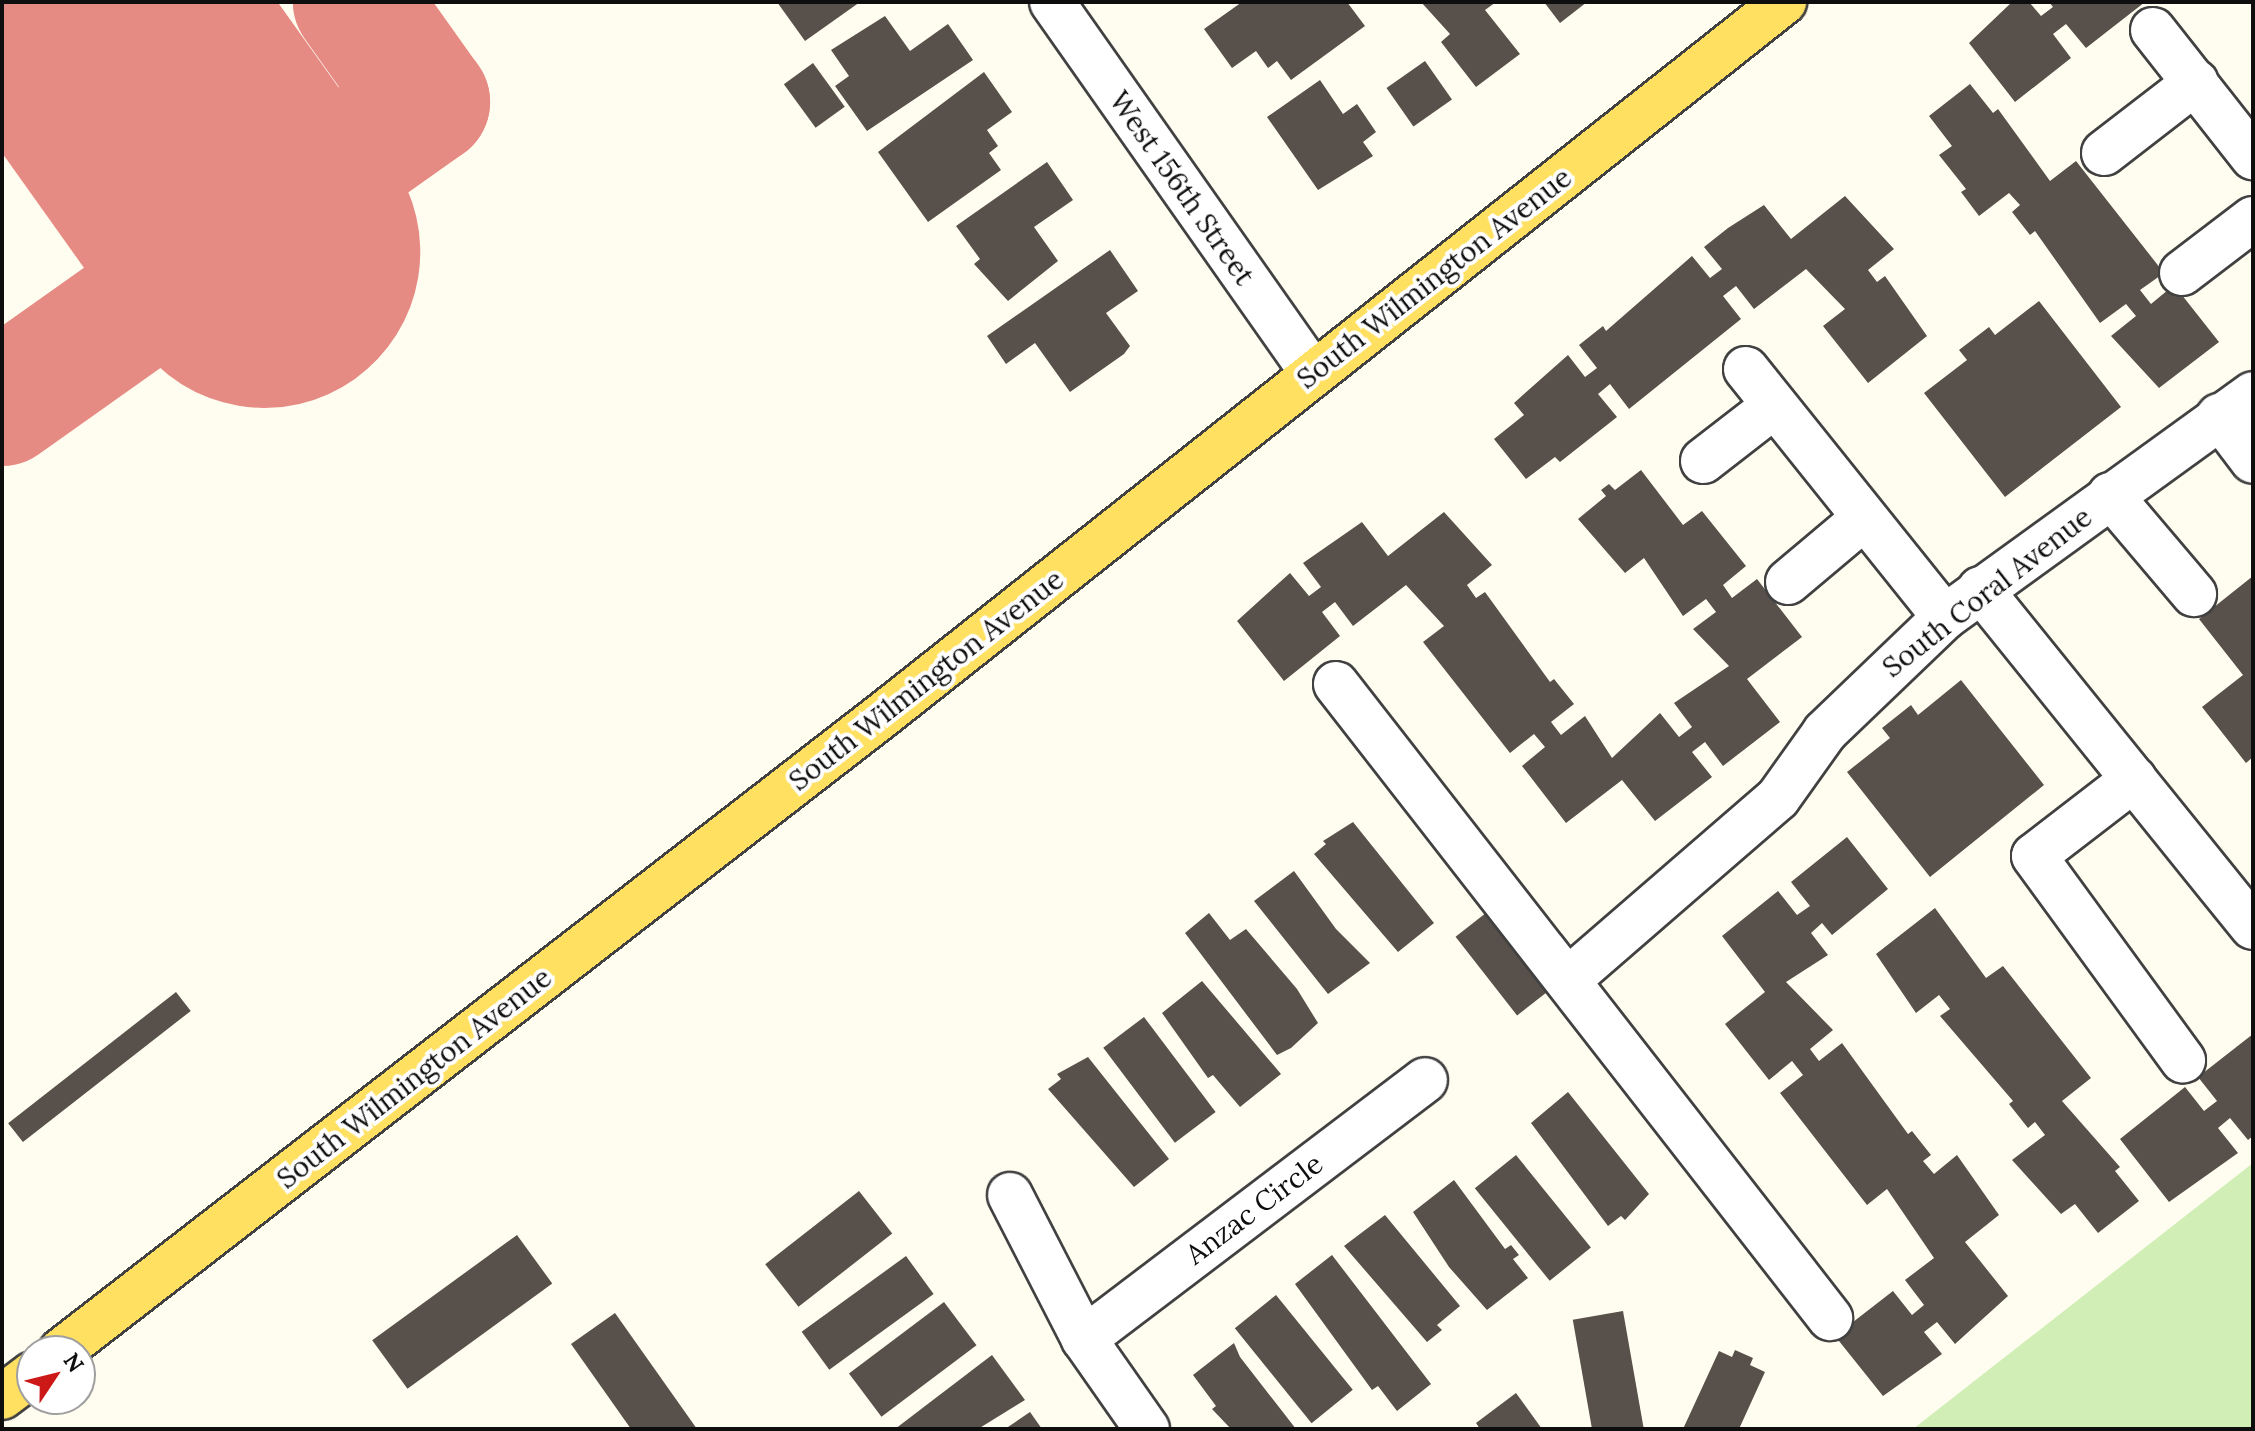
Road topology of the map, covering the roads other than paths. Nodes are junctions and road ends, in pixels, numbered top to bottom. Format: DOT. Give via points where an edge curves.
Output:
graph roads {
  1 [pos="1052,2"];
  2 [pos="1784,2"];
  3 [pos="2153,30"];
  4 [pos="2196,82"];
  5 [pos="2104,153"];
  6 [pos="2253,157"];
  7 [pos="2253,219"];
  8 [pos="2182,273"];
  9 [pos="1746,369"];
  10 [pos="1313,374"];
  11 [pos="2236,405"];
  12 [pos="1774,406"];
  13 [pos="1703,461"];
  14 [pos="2253,461"];
  15 [pos="2110,495"];
  16 [pos="1864,518"];
  17 [pos="1788,582"];
  18 [pos="1980,589"];
  19 [pos="2194,594"];
  20 [pos="1945,617"];
  21 [pos="1336,684"];
  22 [pos="2134,779"];
  23 [pos="2253,927"];
  24 [pos="1569,979"];
  25 [pos="2183,1060"];
  26 [pos="1425,1080"];
  27 [pos="1010,1195"];
  28 [pos="1830,1318"];
  29 [pos="82,1335"];
  30 [pos="1084,1339"];
  31 [pos="1147,1429"];
  1 -- 10 [label="street, West 156th Street"];
  2 -- 10 [label="main road, South Wilmington Avenue"];
  3 -- 4 [label="street"];
  4 -- 5 [label="street"];
  4 -- 6 [label="street"];
  7 -- 8 [label="street"];
  9 -- 12 [label="street"];
  10 -- 29 [label="main road, South Wilmington Avenue" via="884,714"];
  11 -- 14 [label="street"];
  11 -- 15 [label="street, South Coral Avenue"];
  12 -- 13 [label="street"];
  12 -- 16 [label="street"];
  15 -- 18 [label="street, South Coral Avenue"];
  15 -- 19 [label="street"];
  16 -- 17 [label="street"];
  16 -- 20 [label="street"];
  18 -- 20 [label="street, South Coral Avenue"];
  18 -- 22 [label="street"];
  20 -- 24 [label="street, South Coral Avenue" via="1825,732 1778,798"];
  21 -- 24 [label="street"];
  22 -- 23 [label="street"];
  22 -- 25 [label="street" via="2034,856"];
  24 -- 28 [label="street"];
  26 -- 30 [label="street, Anzac Circle"];
  27 -- 30 [label="street"];
  30 -- 31 [label="street"];
}
